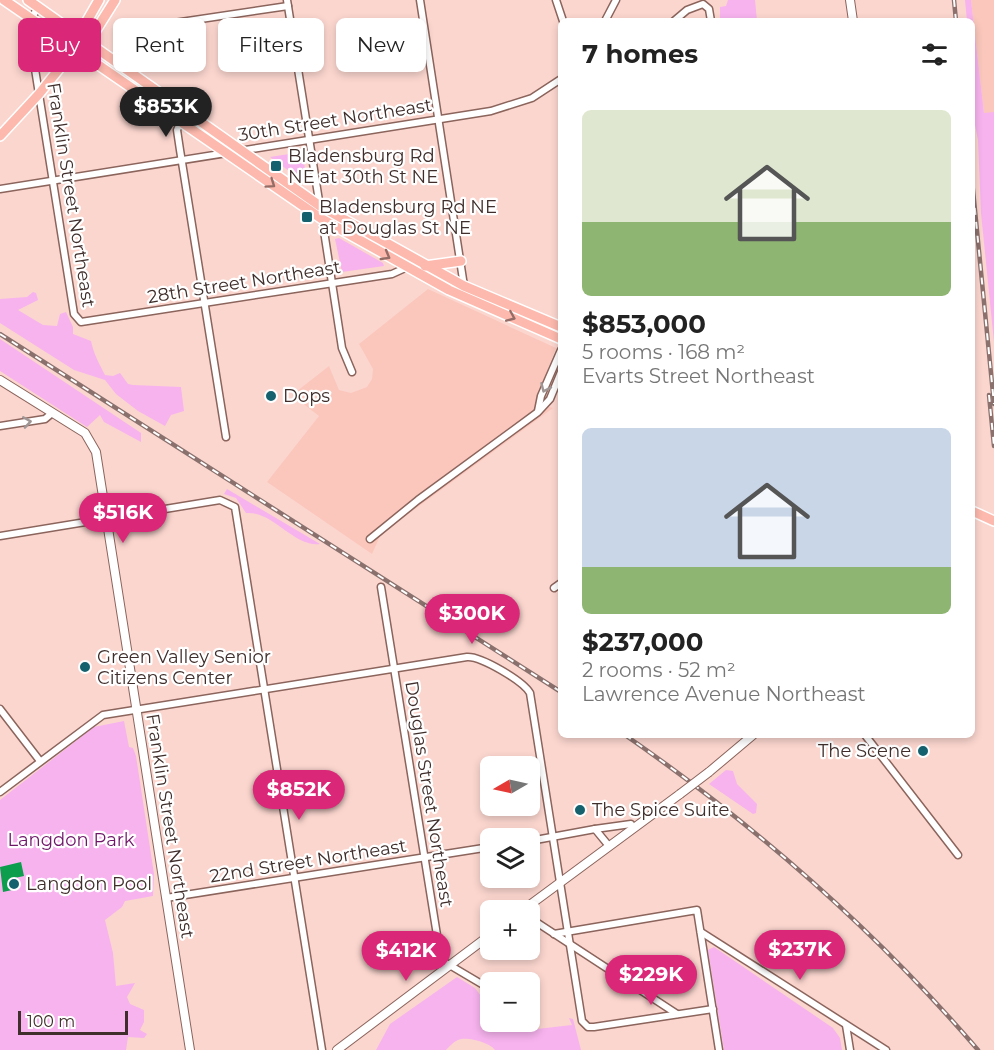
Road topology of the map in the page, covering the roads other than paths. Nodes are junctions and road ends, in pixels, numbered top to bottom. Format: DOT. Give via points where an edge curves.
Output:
graph roads {
  1 [pos="4,0"];
  2 [pos="28,0"];
  3 [pos="99,0"];
  4 [pos="115,0"];
  5 [pos="420,0"];
  6 [pos="556,0"];
  7 [pos="616,0"];
  8 [pos="850,0"];
  9 [pos="288,3"];
  10 [pos="38,6"];
  11 [pos="31,18"];
  12 [pos="32,18"];
  13 [pos="54,18"];
  14 [pos="88,18"];
  15 [pos="201,18"];
  16 [pos="562,18"];
  17 [pos="607,18"];
  18 [pos="678,18"];
  19 [pos="711,18"];
  20 [pos="853,18"];
  21 [pos="101,22"];
  22 [pos="101,52"];
  23 [pos="101,67"];
  24 [pos="36,72"];
  25 [pos="57,72"];
  26 [pos="558,81"];
  27 [pos="39,94"];
  28 [pos="439,119"];
  29 [pos="181,121"];
  30 [pos="0,136"];
  31 [pos="309,140"];
  32 [pos="240,149"];
  33 [pos="226,152"];
  34 [pos="181,160"];
  35 [pos="53,181"];
  36 [pos="0,189"];
  37 [pos="320,206"];
  38 [pos="322,219"];
  39 [pos="412,259"];
  40 [pos="461,261"];
  41 [pos="425,266"];
  42 [pos="405,267"];
  43 [pos="332,284"];
  44 [pos="463,291"];
  45 [pos="204,304"];
  46 [pos="77,319"];
  47 [pos="558,326"];
  48 [pos="558,338"];
  49 [pos="558,358"];
  50 [pos="352,372"];
  51 [pos="558,379"];
  52 [pos="0,380"];
  53 [pos="538,412"];
  54 [pos="52,413"];
  55 [pos="0,426"];
  56 [pos="226,437"];
  57 [pos="975,513"];
  58 [pos="106,519"];
  59 [pos="994,521"];
  60 [pos="0,536"];
  61 [pos="370,540"];
  62 [pos="558,585"];
  63 [pos="381,587"];
  64 [pos="554,588"];
  65 [pos="394,668"];
  66 [pos="266,689"];
  67 [pos="0,709"];
  68 [pos="136,710"];
  69 [pos="749,738"];
  70 [pos="867,738"];
  71 [pos="40,761"];
  72 [pos="0,792"];
  73 [pos="632,824"];
  74 [pos="595,829"];
  75 [pos="552,837"];
  76 [pos="540,839"];
  77 [pos="609,846"];
  78 [pos="480,849"];
  79 [pos="958,855"];
  80 [pos="424,857"];
  81 [pos="296,878"];
  82 [pos="560,883"];
  83 [pos="166,898"];
  84 [pos="537,900"];
  85 [pos="540,925"];
  86 [pos="567,932"];
  87 [pos="701,932"];
  88 [pos="554,934"];
  89 [pos="480,942"];
  90 [pos="570,946"];
  91 [pos="448,966"];
  92 [pos="480,983"];
  93 [pos="713,1009"];
  94 [pos="677,1014"];
  95 [pos="846,1025"];
  96 [pos="190,1050"];
  97 [pos="322,1050"];
  98 [pos="337,1050"];
  99 [pos="719,1050"];
  100 [pos="850,1050"];
  101 [pos="886,1050"];
  1 -- 11 [label="main road"];
  2 -- 10 [label="main road"];
  3 -- 14 [label="main road"];
  4 -- 21 [label="main road"];
  5 -- 28 [label="street"];
  6 -- 16 [label="street"];
  7 -- 17 [label="street"];
  8 -- 20 [label="street"];
  9 -- 15 [label="street"];
  9 -- 31 [label="street"];
  10 -- 12 [label="street, Franklin Street Northeast"];
  10 -- 13 [label="main road"];
  18 -- 19 [label="street" via="703,4 710,9"];
  22 -- 32 [label="main road"];
  23 -- 29 [label="main road"];
  24 -- 27 [label="street, Franklin Street Northeast"];
  25 -- 27 [label="main road"];
  26 -- 28 [label="street, 30th Street Northeast" via="512,106"];
  27 -- 30 [label="main road"];
  27 -- 35 [label="street, Franklin Street Northeast"];
  28 -- 31 [label="street, 30th Street Northeast"];
  28 -- 40 [label="street"];
  29 -- 33 [label="main road"];
  29 -- 34 [label="street" via="177,130"];
  31 -- 32 [label="street, 30th Street Northeast"];
  31 -- 37 [label="street"];
  32 -- 33 [label="street, 30th Street Northeast"];
  32 -- 37 [label="main road"];
  33 -- 34 [label="street, 30th Street Northeast"];
  33 -- 38 [label="main road, one-way"];
  34 -- 35 [label="street, 30th Street Northeast"];
  34 -- 45 [label="street"];
  35 -- 36 [label="street, 30th Street Northeast"];
  35 -- 46 [label="street, Franklin Street Northeast"];
  37 -- 38 [label="street"];
  37 -- 39 [label="main road"];
  38 -- 42 [label="main road, one-way"];
  38 -- 43 [label="street"];
  39 -- 41 [label="main road"];
  39 -- 42 [label="street"];
  40 -- 41 [label="main road"];
  40 -- 44 [label="street"];
  41 -- 44 [label="main road"];
  42 -- 43 [label="street, 28th Street Northeast" via="392,274"];
  42 -- 44 [label="main road"];
  43 -- 45 [label="street, 28th Street Northeast"];
  43 -- 50 [label="street" via="342,348"];
  44 -- 47 [label="main road"];
  44 -- 48 [label="main road, one-way"];
  45 -- 46 [label="street, 28th Street Northeast" via="87,322"];
  45 -- 56 [label="street"];
  49 -- 53 [label="street, one-way"];
  51 -- 53 [label="street" via="550,399"];
  52 -- 54 [label="street, Franklin Street Northeast"];
  53 -- 61 [label="street"];
  55 -- 54 [label="street, one-way" via="45,419"];
  54 -- 58 [label="street, Franklin Street Northeast" via="85,434 93,444"];
  57 -- 59 [label="main road"];
  58 -- 60 [label="street"];
  58 -- 66 [label="street" via="220,500 233,505 238,515"];
  58 -- 68 [label="street, Franklin Street Northeast"];
  62 -- 64 [label="street"];
  63 -- 65 [label="street, Douglas Street Northeast"];
  65 -- 66 [label="street"];
  65 -- 75 [label="street" via="474,657 519,682 530,693"];
  65 -- 80 [label="street, Douglas Street Northeast"];
  66 -- 68 [label="street"];
  66 -- 81 [label="street"];
  67 -- 71 [label="street"];
  68 -- 71 [label="street" via="100,716"];
  68 -- 83 [label="street, Franklin Street Northeast"];
  69 -- 77 [label="street, bridge"];
  70 -- 79 [label="street"];
  71 -- 72 [label="street"];
  73 -- 74 [label="street"];
  74 -- 75 [label="street"];
  74 -- 77 [label="street"];
  75 -- 76 [label="street"];
  75 -- 82 [label="street"];
  77 -- 82 [label="street"];
  78 -- 80 [label="street, 22nd Street Northeast"];
  80 -- 81 [label="street, 22nd Street Northeast"];
  80 -- 91 [label="street, Douglas Street Northeast" via="441,960"];
  81 -- 83 [label="street, 22nd Street Northeast"];
  81 -- 97 [label="street"];
  82 -- 84 [label="street"];
  82 -- 86 [label="street"];
  83 -- 96 [label="street, Franklin Street Northeast"];
  85 -- 88 [label="street"];
  86 -- 87 [label="street" via="697,910"];
  86 -- 88 [label="street"];
  86 -- 90 [label="street"];
  87 -- 93 [label="street"];
  87 -- 95 [label="street"];
  88 -- 90 [label="street"];
  89 -- 91 [label="street"];
  90 -- 94 [label="street"];
  90 -- 94 [label="street" via="585,1025 594,1027"];
  91 -- 92 [label="street"];
  91 -- 98 [label="street"];
  93 -- 94 [label="street"];
  93 -- 99 [label="street"];
  95 -- 100 [label="street"];
  95 -- 101 [label="street"];
}
